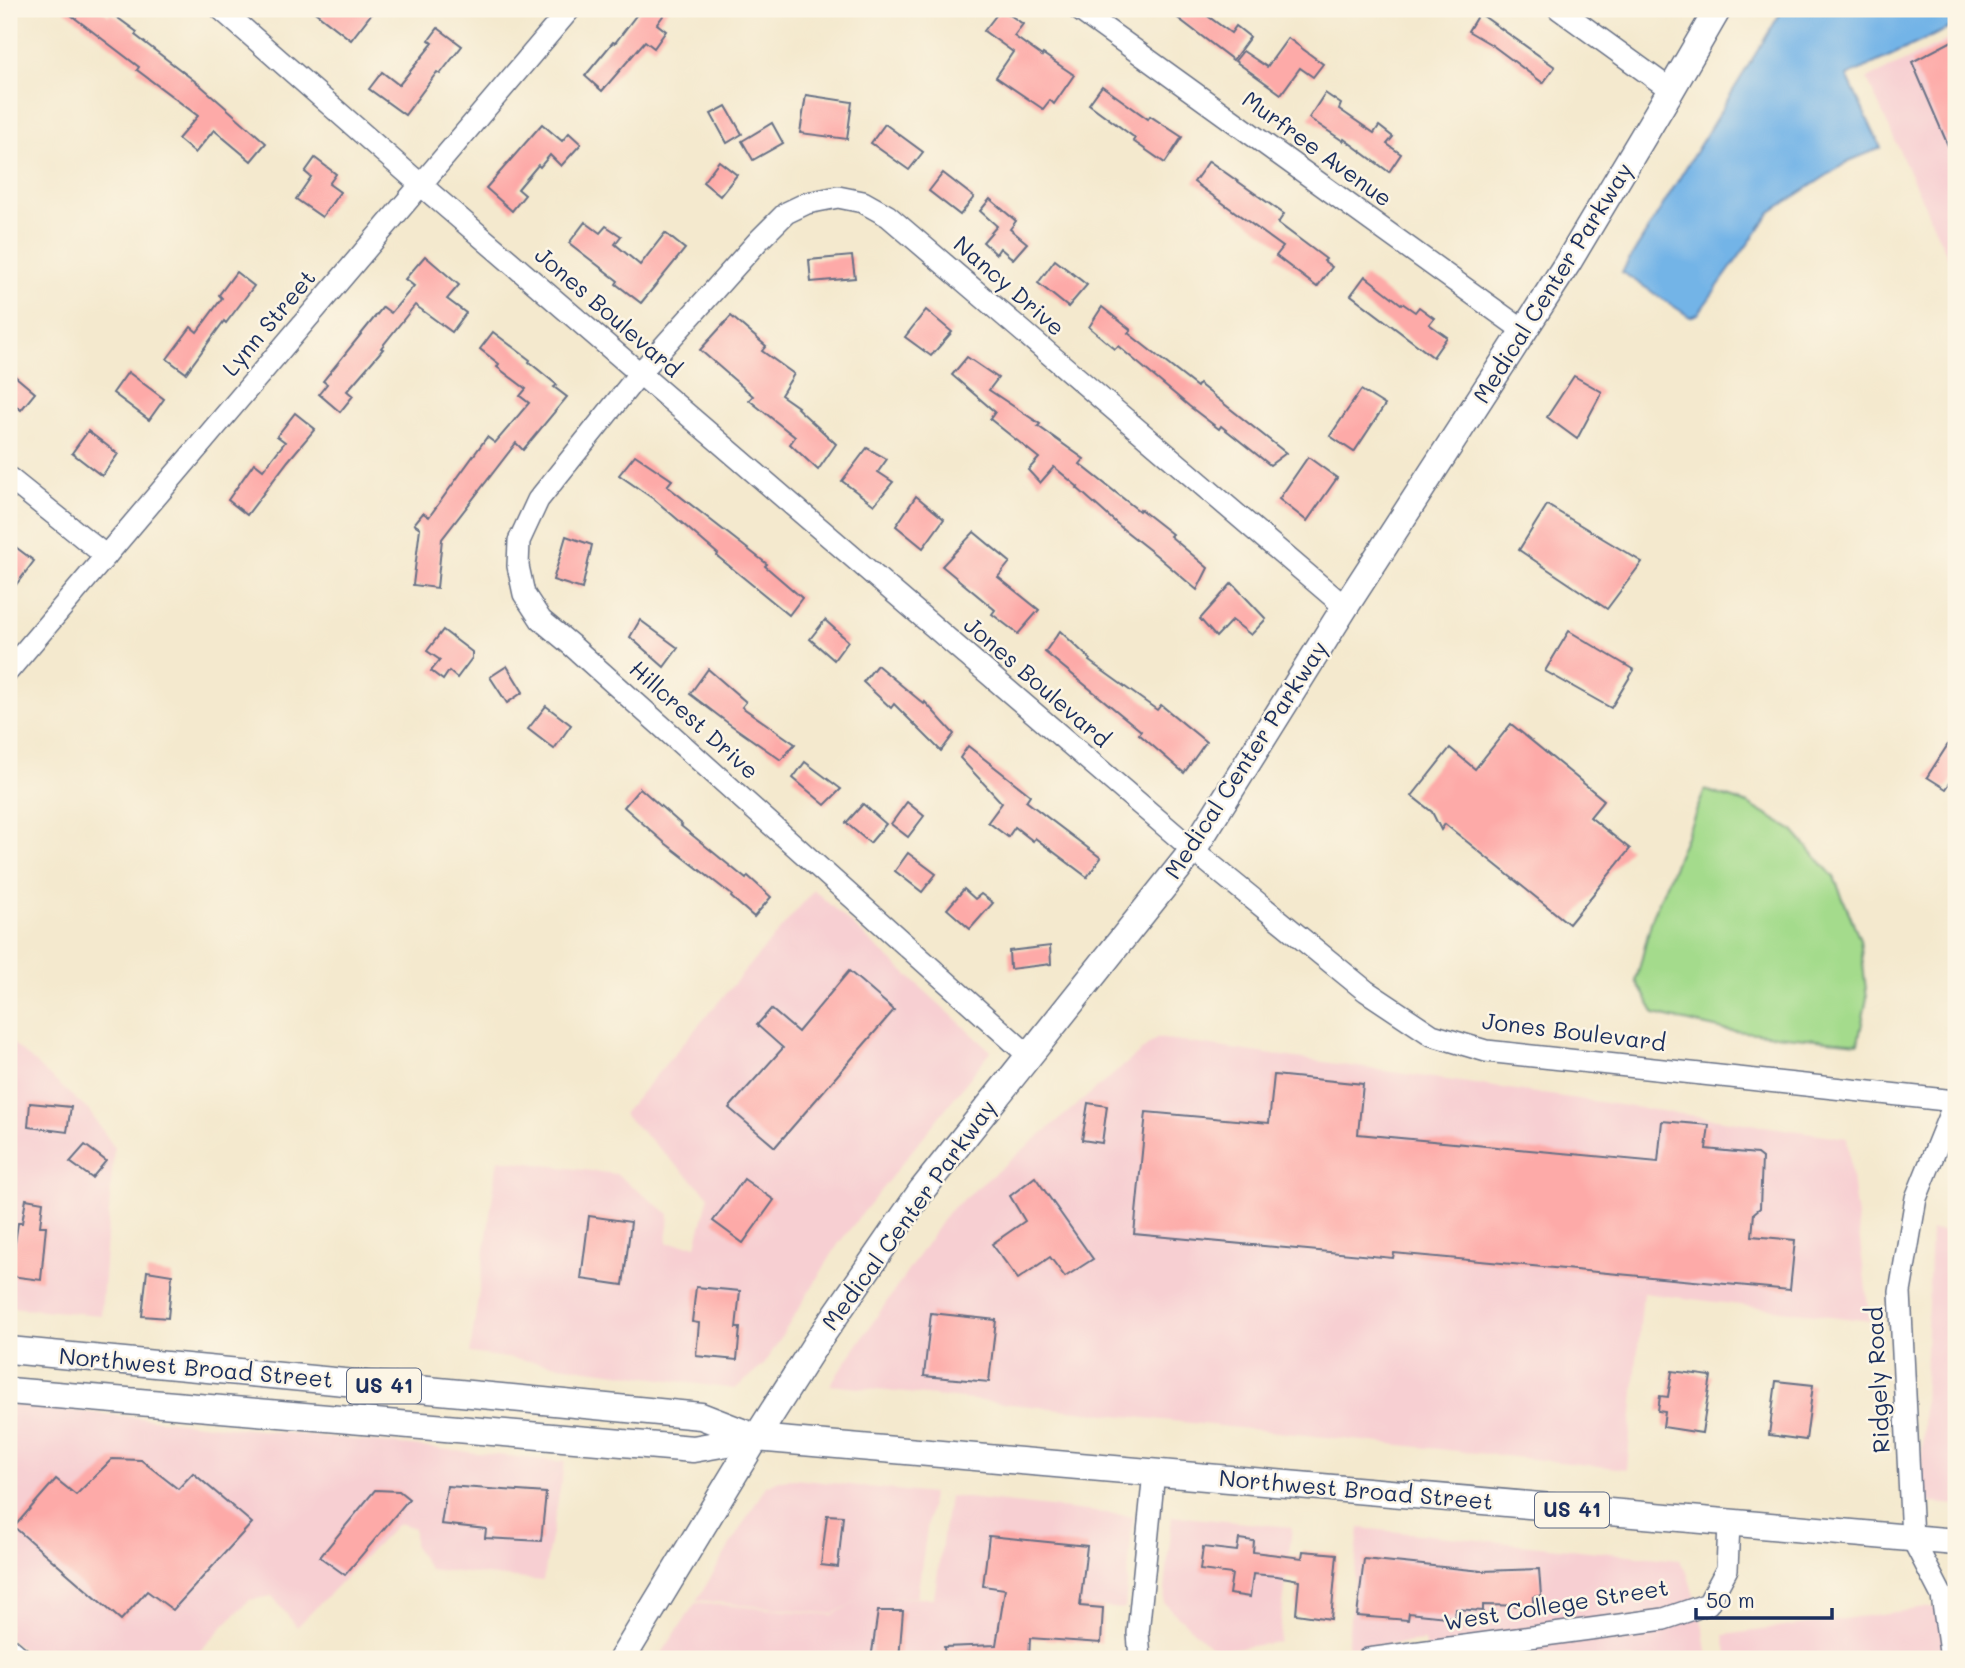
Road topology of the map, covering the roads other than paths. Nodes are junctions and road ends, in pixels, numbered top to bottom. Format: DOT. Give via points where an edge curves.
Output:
graph roads {
  1 [pos="221,9"];
  2 [pos="570,9"];
  3 [pos="1078,9"];
  4 [pos="1559,9"];
  5 [pos="1718,9"];
  6 [pos="1671,90"];
  7 [pos="421,185"];
  8 [pos="1524,331"];
  9 [pos="639,374"];
  10 [pos="9,478"];
  11 [pos="106,556"];
  12 [pos="1345,607"];
  13 [pos="9,670"];
  14 [pos="1193,850"];
  15 [pos="1028,1055"];
  16 [pos="1955,1100"];
  17 [pos="9,1350"];
  18 [pos="168,1365"];
  19 [pos="9,1391"];
  20 [pos="165,1404"];
  21 [pos="756,1438"];
  22 [pos="1154,1472"];
  23 [pos="1729,1524"];
  24 [pos="1912,1538"];
  25 [pos="1956,1542"];
  26 [pos="9,1648"];
  27 [pos="22,1659"];
  28 [pos="622,1659"];
  29 [pos="1140,1659"];
  30 [pos="1368,1659"];
  31 [pos="1951,1659"];
  1 -- 7 [label="street, Jones Boulevard"];
  2 -- 7 [label="street, Lynn Street"];
  3 -- 8 [label="street, Murfree Avenue"];
  4 -- 6 [label="street"];
  5 -- 6 [label="main road, Medical Center Parkway"];
  6 -- 8 [label="main road, Medical Center Parkway"];
  7 -- 9 [label="street, Jones Boulevard"];
  7 -- 11 [label="street, Lynn Street"];
  8 -- 12 [label="main road, Medical Center Parkway"];
  9 -- 12 [label="street, Nancy Drive" via="786,213 838,197 863,202 888,216"];
  9 -- 14 [label="street, Jones Boulevard"];
  9 -- 15 [label="street, Hillcrest Drive" via="538,500 519,541 524,594 541,620"];
  10 -- 11 [label="street"];
  11 -- 13 [label="street, Lynn Street"];
  12 -- 14 [label="main road, Medical Center Parkway"];
  14 -- 15 [label="main road, Medical Center Parkway"];
  14 -- 16 [label="street, Jones Boulevard" via="1366,991 1432,1035 1486,1051"];
  15 -- 21 [label="main road, Medical Center Parkway" via="922,1190"];
  16 -- 24 [label="street, Ridgely Road" via="1916,1198 1900,1292"];
  17 -- 18 [label="main road, Northwest Broad Street / US 41"];
  18 -- 20 [label="main road"];
  18 -- 21 [label="main road, Northwest Broad Street / US 41" via="701,1416"];
  19 -- 20 [label="main road, Northwest Broad Street / US 41"];
  20 -- 21 [label="main road, Northwest Broad Street / US 41" via="693,1449"];
  21 -- 22 [label="main road, Northwest Broad Street / US 41"];
  21 -- 28 [label="main road, Medical Center Parkway"];
  22 -- 23 [label="main road, Northwest Broad Street / US 41"];
  22 -- 29 [label="street" via="1138,1633"];
  23 -- 24 [label="main road, Northwest Broad Street / US 41"];
  23 -- 30 [label="street, West College Street" via="1727,1569 1708,1604 1664,1619"];
  24 -- 25 [label="main road, Northwest Broad Street / US 41"];
  24 -- 31 [label="street, Ridgely Road" via="1942,1596"];
  26 -- 27 [label="street"];
}
